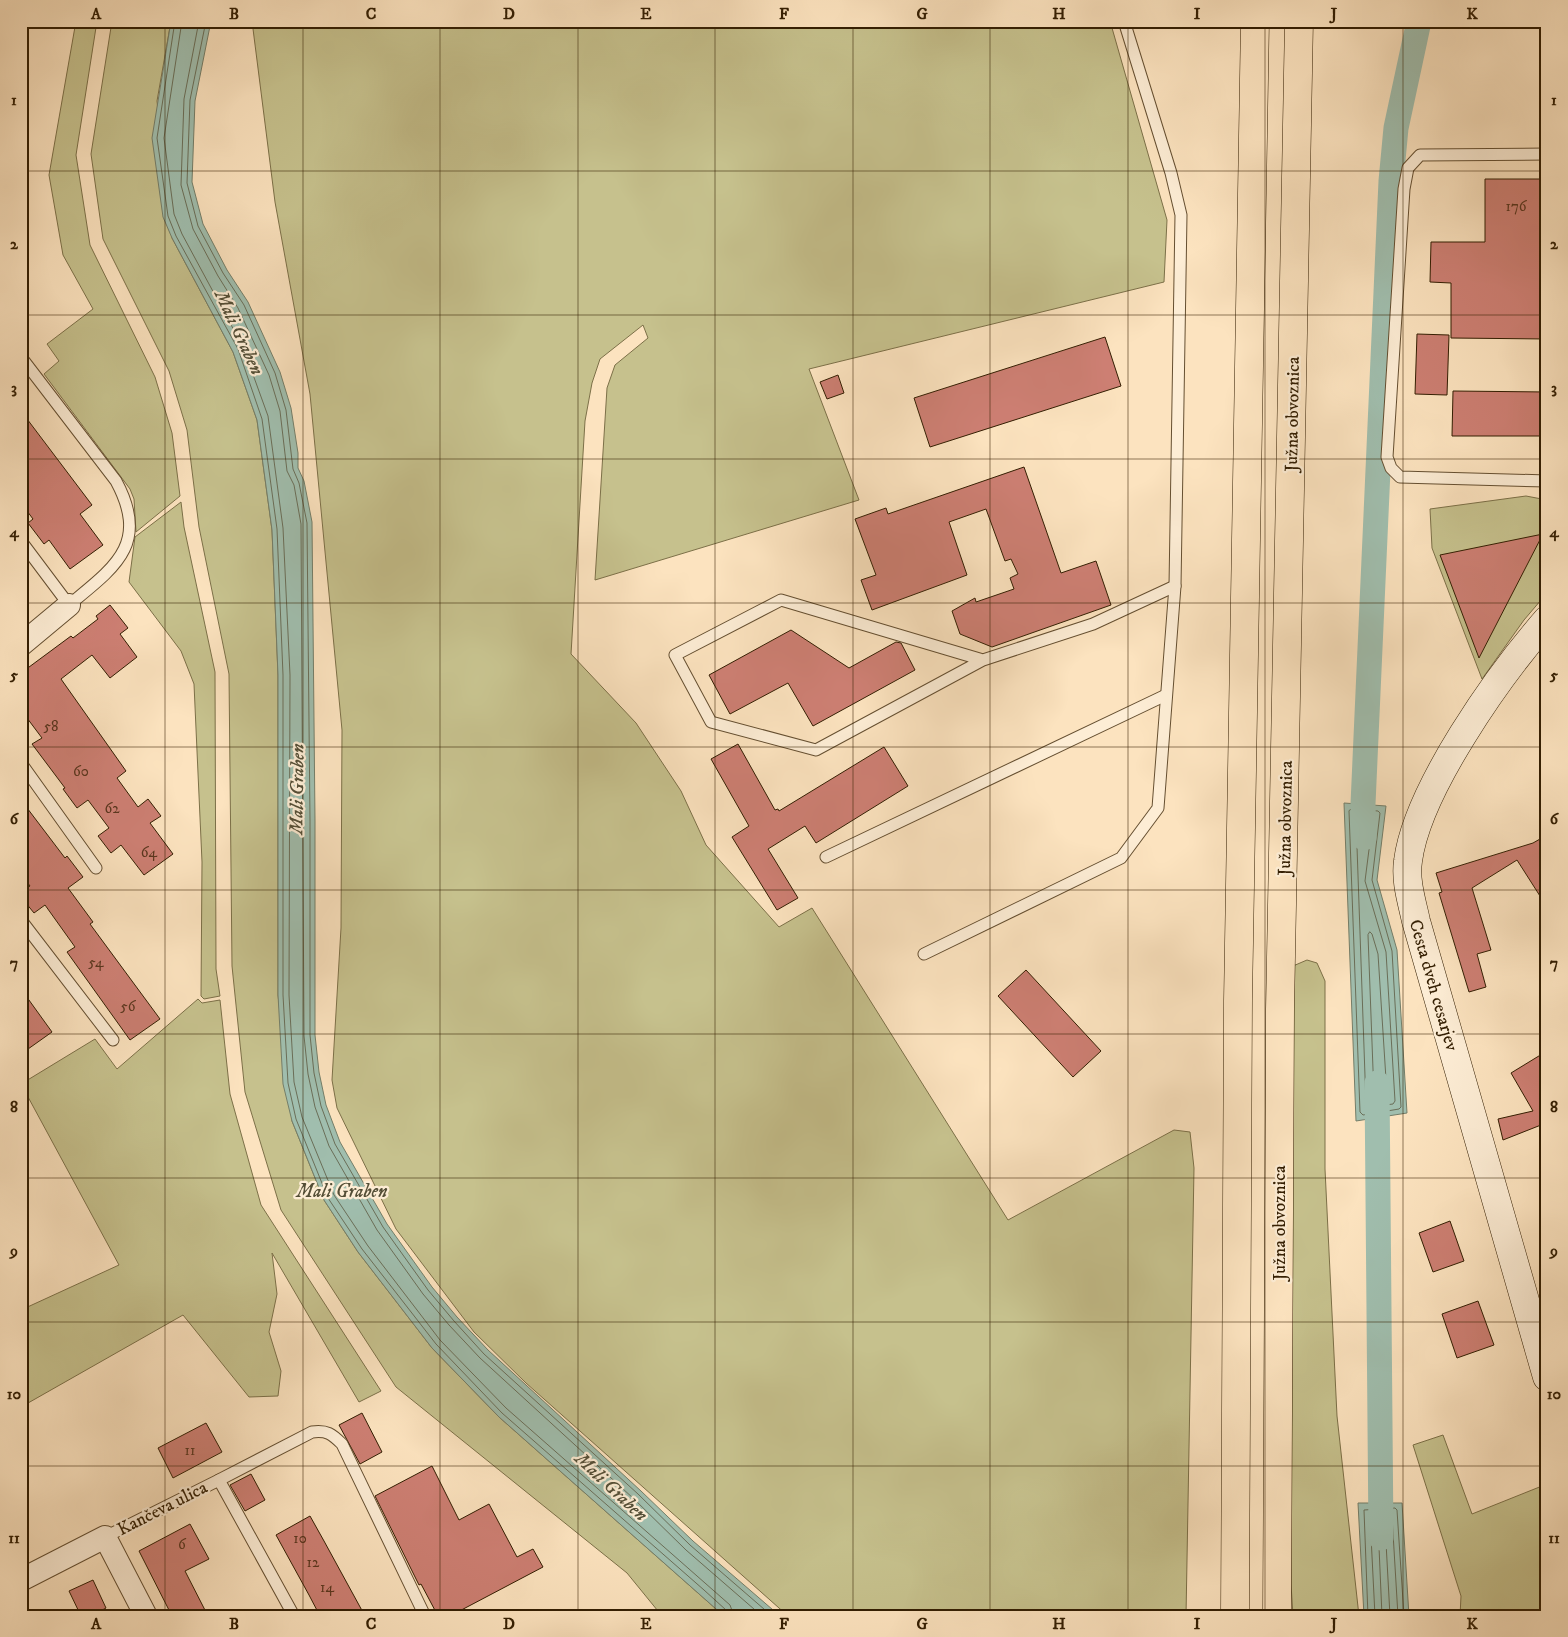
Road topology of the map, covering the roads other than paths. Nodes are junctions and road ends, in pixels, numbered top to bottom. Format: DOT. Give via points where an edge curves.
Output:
graph roads {
  1 [pos="1124,21"];
  2 [pos="1255,21"];
  3 [pos="1299,21"];
  4 [pos="1547,154"];
  5 [pos="21,357"];
  6 [pos="1547,480"];
  7 [pos="21,541"];
  8 [pos="1175,586"];
  9 [pos="70,605"];
  10 [pos="1547,620"];
  11 [pos="21,645"];
  12 [pos="983,660"];
  13 [pos="1166,695"];
  14 [pos="21,763"];
  15 [pos="826,857"];
  16 [pos="96,868"];
  17 [pos="21,920"];
  18 [pos="924,954"];
  19 [pos="113,1040"];
  20 [pos="1547,1377"];
  21 [pos="219,1480"];
  22 [pos="105,1537"];
  23 [pos="21,1580"];
  24 [pos="146,1616"];
  25 [pos="294,1616"];
  26 [pos="425,1616"];
  27 [pos="1234,1616"];
  28 [pos="1277,1616"];
  1 -- 8 [label="lane" via="1181,215"];
  2 -- 27 [label="highway" via="1238,1002"];
  3 -- 28 [label="highway, Južna obvoznica" via="1280,1008"];
  4 -- 6 [label="lane" via="1420,155 1408,168 1387,457 1391,468 1400,477"];
  5 -- 9 [label="lane" via="116,481 129,513 128,540 119,561"];
  7 -- 9 [label="lane"];
  8 -- 12 [label="lane" via="1093,624"];
  8 -- 13 [label="lane"];
  9 -- 11 [label="street"];
  10 -- 20 [label="street, Cesta dveh cesarjev" via="1463,734 1421,814 1408,862 1408,884"];
  12 -- 12 [label="lane" via="816,750 710,722 675,655 781,600"];
  13 -- 15 [label="lane"];
  13 -- 18 [label="lane" via="1158,808 1121,858"];
  14 -- 16 [label="lane"];
  17 -- 19 [label="lane"];
  21 -- 22 [label="lane, Kančeva ulica"];
  21 -- 25 [label="lane, Kančeva ulica"];
  21 -- 26 [label="lane" via="312,1432 324,1430 333,1435 342,1444"];
  22 -- 23 [label="street, Kančeva ulica"];
  22 -- 24 [label="street"];
}
